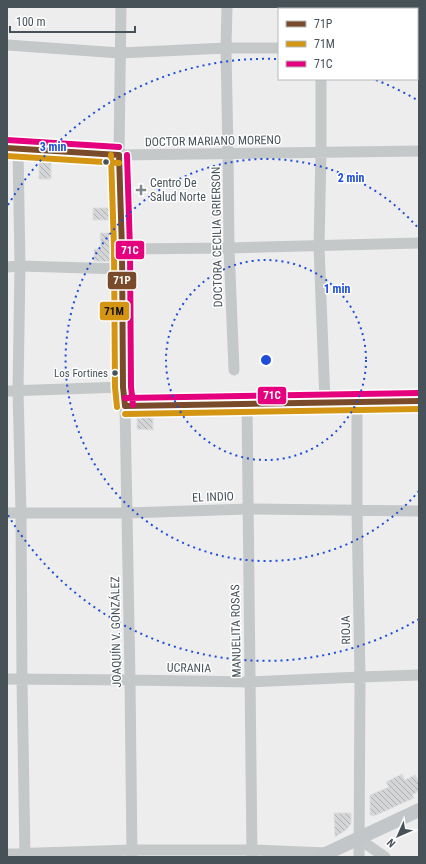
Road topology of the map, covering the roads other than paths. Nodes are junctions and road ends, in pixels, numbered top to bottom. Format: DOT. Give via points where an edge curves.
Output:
graph roads {
  1 [pos="121,7"];
  2 [pos="227,7"];
  3 [pos="7,45"];
  4 [pos="226,48"];
  5 [pos="278,48"];
  6 [pos="120,52"];
  7 [pos="321,80"];
  8 [pos="13,148"];
  9 [pos="419,151"];
  10 [pos="321,152"];
  11 [pos="228,154"];
  12 [pos="119,155"];
  13 [pos="419,243"];
  14 [pos="320,246"];
  15 [pos="229,248"];
  16 [pos="122,249"];
  17 [pos="20,266"];
  18 [pos="7,267"];
  19 [pos="122,269"];
  20 [pos="234,370"];
  21 [pos="123,387"];
  22 [pos="18,390"];
  23 [pos="7,391"];
  24 [pos="419,401"];
  25 [pos="325,402"];
  26 [pos="357,402"];
  27 [pos="247,404"];
  28 [pos="125,406"];
  29 [pos="248,509"];
  30 [pos="357,510"];
  31 [pos="419,511"];
  32 [pos="7,513"];
  33 [pos="21,513"];
  34 [pos="127,513"];
  35 [pos="419,675"];
  36 [pos="360,677"];
  37 [pos="7,679"];
  38 [pos="22,679"];
  39 [pos="130,680"];
  40 [pos="250,682"];
  41 [pos="419,810"];
  42 [pos="359,838"];
  43 [pos="7,854"];
  44 [pos="132,854"];
  45 [pos="252,854"];
  46 [pos="25,855"];
  47 [pos="324,855"];
  48 [pos="360,857"];
  49 [pos="385,857"];
  1 -- 6 [label="street, JOAQUÍN V. GONZÁLEZ"];
  2 -- 4 [label="street, DOCTORA CECILIA GRIERSON"];
  3 -- 6 [label="street"];
  4 -- 5 [label="street"];
  4 -- 6 [label="street"];
  4 -- 11 [label="street, DOCTORA CECILIA GRIERSON"];
  6 -- 12 [label="street, JOAQUÍN V. GONZÁLEZ"];
  7 -- 10 [label="street"];
  8 -- 12 [label="street, DOCTOR MARIANO MORENO"];
  8 -- 17 [label="street"];
  9 -- 10 [label="street, DOCTOR MARIANO MORENO"];
  10 -- 11 [label="street, DOCTOR MARIANO MORENO"];
  10 -- 14 [label="street"];
  11 -- 12 [label="street, DOCTOR MARIANO MORENO"];
  11 -- 15 [label="street, DOCTORA CECILIA GRIERSON"];
  12 -- 16 [label="street, JOAQUÍN V. GONZÁLEZ"];
  13 -- 14 [label="street"];
  14 -- 15 [label="street"];
  14 -- 25 [label="street"];
  15 -- 16 [label="street"];
  15 -- 20 [label="street, DOCTORA CECILIA GRIERSON"];
  16 -- 19 [label="street, JOAQUÍN V. GONZÁLEZ"];
  17 -- 18 [label="street"];
  17 -- 19 [label="street"];
  17 -- 22 [label="street"];
  19 -- 21 [label="street, JOAQUÍN V. GONZÁLEZ"];
  21 -- 22 [label="street"];
  21 -- 28 [label="street, JOAQUÍN V. GONZÁLEZ"];
  22 -- 23 [label="street"];
  22 -- 33 [label="street"];
  24 -- 26 [label="street"];
  25 -- 26 [label="street"];
  25 -- 27 [label="street"];
  26 -- 30 [label="street, RIOJA"];
  27 -- 28 [label="street"];
  27 -- 29 [label="street, MANUELITA ROSAS"];
  28 -- 34 [label="street, JOAQUÍN V. GONZÁLEZ"];
  29 -- 30 [label="street, EL INDIO"];
  29 -- 34 [label="street, EL INDIO"];
  29 -- 40 [label="street, MANUELITA ROSAS"];
  30 -- 31 [label="street, EL INDIO"];
  30 -- 36 [label="street, RIOJA"];
  32 -- 33 [label="street, EL INDIO"];
  33 -- 34 [label="street, EL INDIO"];
  33 -- 38 [label="street"];
  34 -- 39 [label="street, JOAQUÍN V. GONZÁLEZ"];
  35 -- 36 [label="street, UCRANIA"];
  36 -- 40 [label="street, UCRANIA"];
  36 -- 42 [label="street, RIOJA"];
  37 -- 38 [label="street, UCRANIA"];
  38 -- 39 [label="street, UCRANIA"];
  38 -- 46 [label="street"];
  39 -- 40 [label="street, UCRANIA"];
  39 -- 44 [label="street, JOAQUÍN V. GONZÁLEZ"];
  40 -- 45 [label="street, MANUELITA ROSAS"];
  41 -- 42 [label="main road"];
  42 -- 47 [label="main road"];
  42 -- 48 [label="street, RIOJA"];
  42 -- 49 [label="street"];
  43 -- 46 [label="street"];
  44 -- 45 [label="street"];
  44 -- 46 [label="street"];
  45 -- 47 [label="street"];
}
